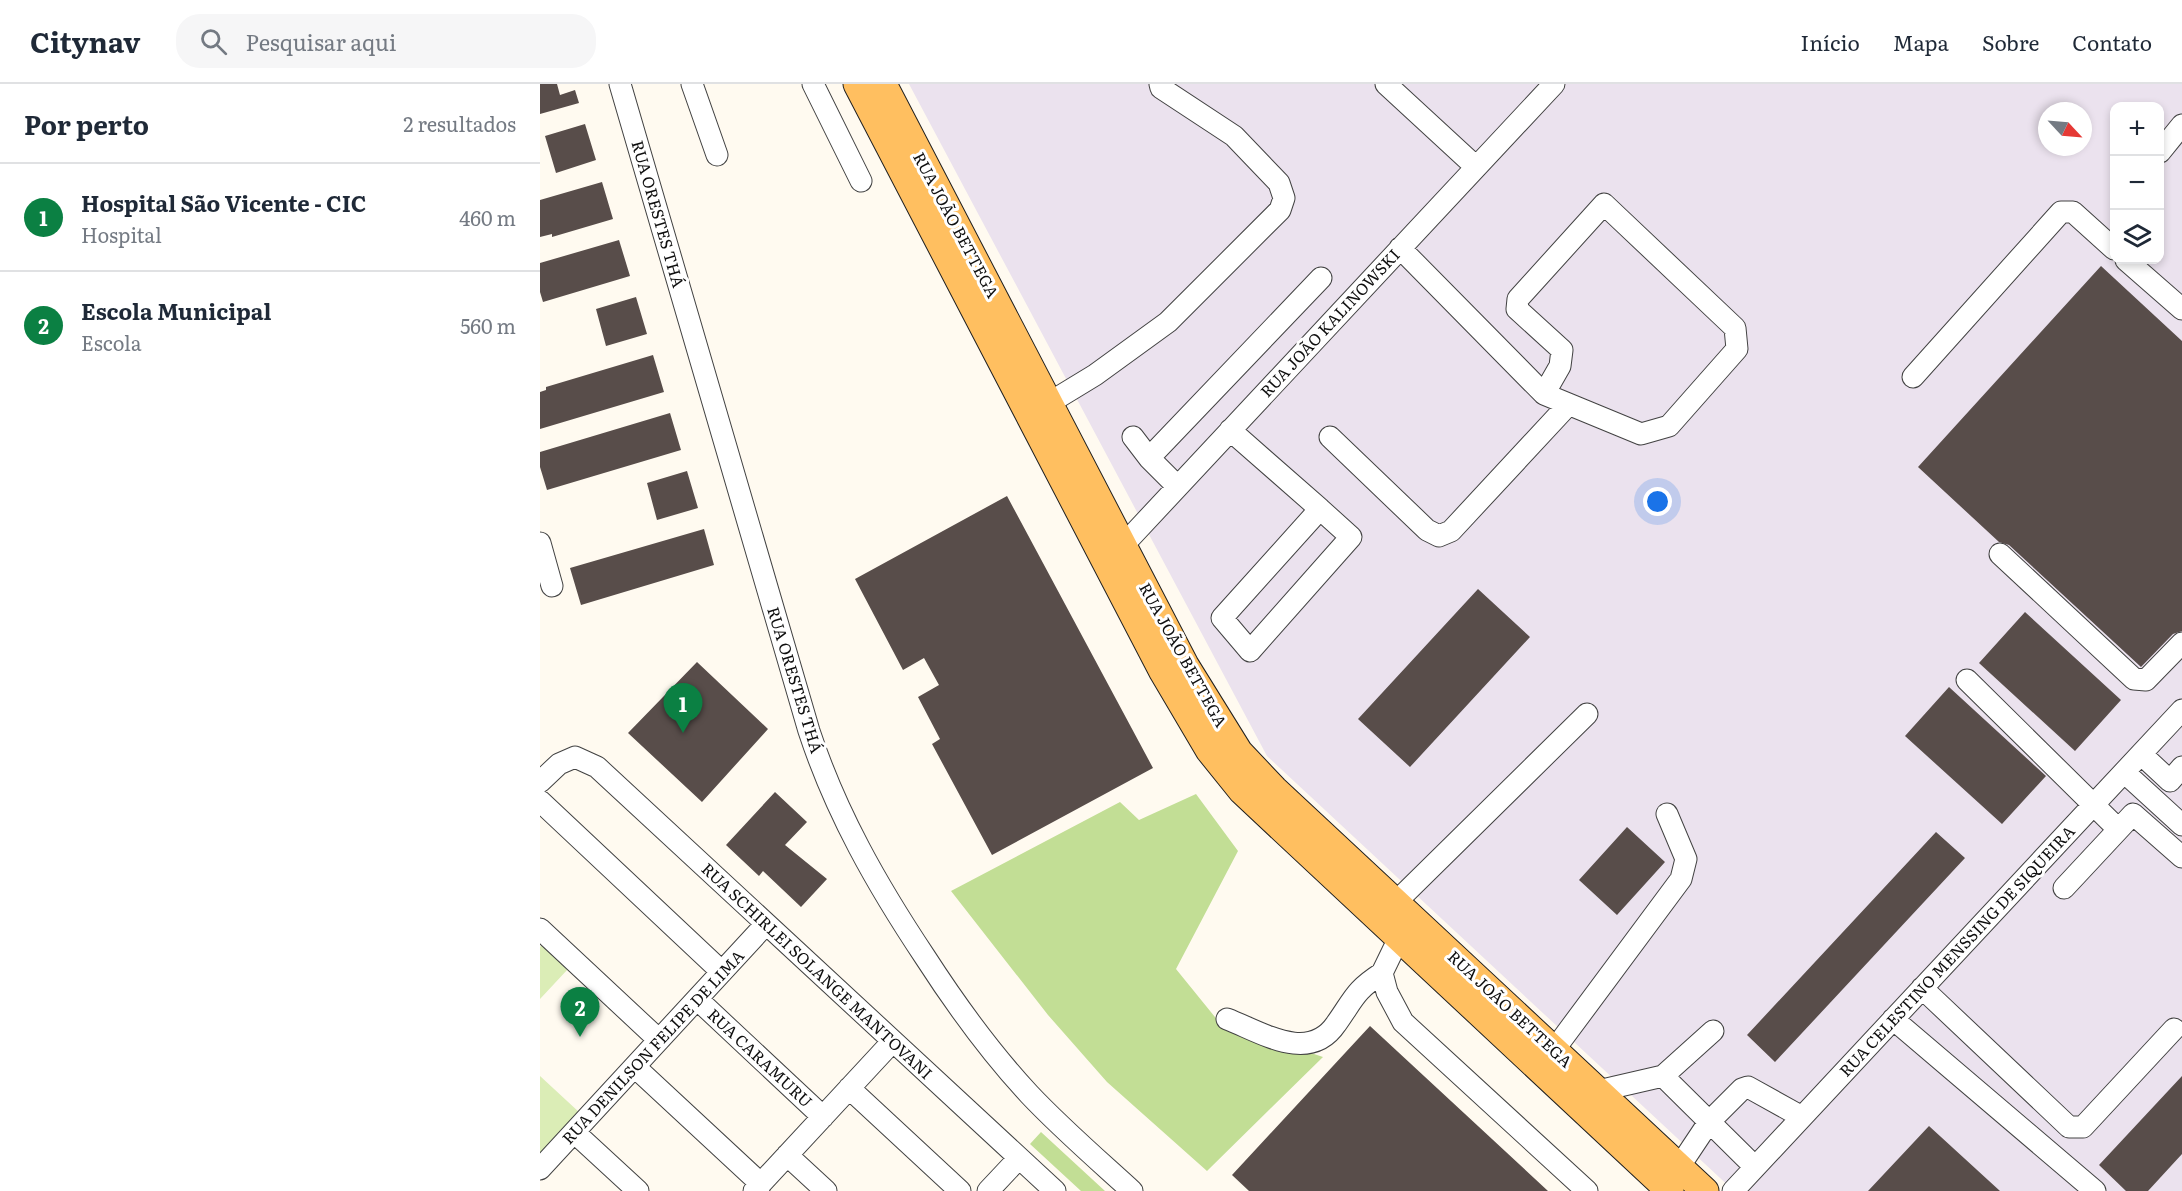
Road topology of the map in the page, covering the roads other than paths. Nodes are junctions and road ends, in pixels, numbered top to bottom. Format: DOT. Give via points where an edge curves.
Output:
graph roads {
  1 [pos="620,84"];
  2 [pos="692,84"];
  3 [pos="813,84"];
  4 [pos="857,84"];
  5 [pos="883,84"];
  6 [pos="1160,84"];
  7 [pos="1386,84"];
  8 [pos="1554,84"];
  9 [pos="2182,125"];
  10 [pos="2164,147"];
  11 [pos="717,154"];
  12 [pos="1476,167"];
  13 [pos="861,181"];
  14 [pos="2110,245"];
  15 [pos="1400,248"];
  16 [pos="2131,264"];
  17 [pos="1322,278"];
  18 [pos="2182,309"];
  19 [pos="1913,377"];
  20 [pos="1544,394"];
  21 [pos="1049,404"];
  22 [pos="1568,405"];
  23 [pos="1230,430"];
  24 [pos="1133,437"];
  25 [pos="1330,437"];
  26 [pos="1149,458"];
  27 [pos="1177,486"];
  28 [pos="1320,509"];
  29 [pos="540,543"];
  30 [pos="1114,554"];
  31 [pos="2000,554"];
  32 [pos="552,586"];
  33 [pos="2182,643"];
  34 [pos="1967,680"];
  35 [pos="2182,710"];
  36 [pos="1587,714"];
  37 [pos="2141,754"];
  38 [pos="2124,772"];
  39 [pos="2178,780"];
  40 [pos="540,782"];
  41 [pos="540,801"];
  42 [pos="2095,804"];
  43 [pos="1667,814"];
  44 [pos="2182,825"];
  45 [pos="2118,829"];
  46 [pos="2182,857"];
  47 [pos="2064,888"];
  48 [pos="1396,902"];
  49 [pos="766,924"];
  50 [pos="542,933"];
  51 [pos="1399,938"];
  52 [pos="722,972"];
  53 [pos="1382,973"];
  54 [pos="1922,988"];
  55 [pos="697,999"];
  56 [pos="1227,1019"];
  57 [pos="1893,1019"];
  58 [pos="2174,1029"];
  59 [pos="1713,1031"];
  60 [pos="659,1040"];
  61 [pos="893,1041"];
  62 [pos="1554,1050"];
  63 [pos="635,1066"];
  64 [pos="1663,1076"];
  65 [pos="849,1088"];
  66 [pos="1598,1091"];
  67 [pos="823,1117"];
  68 [pos="1802,1117"];
  69 [pos="1708,1122"];
  70 [pos="574,1132"];
  71 [pos="788,1155"];
  72 [pos="1019,1158"];
  73 [pos="1755,1167"];
  74 [pos="540,1169"];
  75 [pos="1674,1179"];
  76 [pos="758,1187"];
  77 [pos="638,1191"];
  78 [pos="826,1191"];
  79 [pos="960,1191"];
  80 [pos="988,1191"];
  81 [pos="1055,1191"];
  82 [pos="1132,1191"];
  83 [pos="1587,1191"];
  84 [pos="1705,1191"];
  85 [pos="1733,1191"];
  86 [pos="2095,1191"];
  1 -- 82 [label="street, RUA ORESTES THÁ" via="809,731 846,826 892,908 969,1022 1049,1114"];
  2 -- 11 [label="street"];
  3 -- 13 [label="street"];
  4 -- 30 [label="main road, RUA JOÃO BETTEGA"];
  5 -- 21 [label="main road, RUA JOÃO BETTEGA"];
  6 -- 21 [label="street" via="1234,136 1279,183 1284,198 1280,210 1168,322"];
  7 -- 12 [label="street"];
  8 -- 12 [label="street, RUA JOÃO KALINOWSKI"];
  9 -- 10 [label="street"];
  12 -- 15 [label="street, RUA JOÃO KALINOWSKI"];
  14 -- 19 [label="street" via="2073,212 2061,212"];
  15 -- 20 [label="street"];
  15 -- 23 [label="street, RUA JOÃO KALINOWSKI"];
  16 -- 18 [label="street"];
  17 -- 26 [label="street"];
  20 -- 22 [label="street"];
  20 -- 22 [label="street" via="1560,366 1562,350 1516,309 1518,298 1604,204 1735,328 1737,349 1669,426 1641,434"];
  21 -- 30 [label="main road, RUA JOÃO BETTEGA"];
  22 -- 25 [label="street" via="1451,531 1439,536 1427,530"];
  23 -- 27 [label="street, RUA JOÃO KALINOWSKI"];
  23 -- 28 [label="street"];
  24 -- 26 [label="street"];
  26 -- 27 [label="street"];
  27 -- 30 [label="street, RUA JOÃO KALINOWSKI"];
  28 -- 28 [label="street" via="1350,537 1250,651 1222,618"];
  29 -- 32 [label="street"];
  30 -- 48 [label="main road, RUA JOÃO BETTEGA" via="1239,752"];
  30 -- 51 [label="main road, RUA JOÃO BETTEGA" via="1180,704 1225,771"];
  31 -- 33 [label="street" via="2134,679 2146,680"];
  34 -- 42 [label="street"];
  35 -- 37 [label="street, RUA CELESTINO MENSSING DE SIQUEIRA"];
  36 -- 48 [label="street"];
  37 -- 38 [label="street, RUA CELESTINO MENSSING DE SIQUEIRA"];
  37 -- 39 [label="street"];
  38 -- 42 [label="street, RUA CELESTINO MENSSING DE SIQUEIRA"];
  38 -- 44 [label="street"];
  40 -- 49 [label="street, RUA SCHIRLEI SOLANGE MANTOVANI" via="559,764 575,757 597,767"];
  41 -- 52 [label="street"];
  42 -- 45 [label="street"];
  42 -- 54 [label="street, RUA CELESTINO MENSSING DE SIQUEIRA"];
  43 -- 62 [label="street" via="1686,859 1681,879"];
  45 -- 46 [label="street" via="2134,814"];
  45 -- 47 [label="street"];
  48 -- 62 [label="main road, RUA JOÃO BETTEGA"];
  49 -- 52 [label="street, RUA DENILSON FELIPE DE LIMA"];
  49 -- 61 [label="street, RUA SCHIRLEI SOLANGE MANTOVANI"];
  50 -- 60 [label="street"];
  51 -- 53 [label="street"];
  51 -- 75 [label="main road, RUA JOÃO BETTEGA"];
  52 -- 55 [label="street, RUA DENILSON FELIPE DE LIMA"];
  53 -- 56 [label="street" via="1360,988 1335,1026 1313,1044 1296,1046"];
  53 -- 83 [label="street" via="1402,1022"];
  54 -- 57 [label="street, RUA CELESTINO MENSSING DE SIQUEIRA"];
  54 -- 58 [label="street" via="2069,1127 2077,1129"];
  55 -- 60 [label="street, RUA DENILSON FELIPE DE LIMA"];
  55 -- 67 [label="street, RUA CARAMURU"];
  57 -- 68 [label="street, RUA CELESTINO MENSSING DE SIQUEIRA"];
  57 -- 86 [label="street"];
  59 -- 64 [label="street"];
  60 -- 63 [label="street, RUA DENILSON FELIPE DE LIMA"];
  61 -- 65 [label="street"];
  61 -- 72 [label="street, RUA SCHIRLEI SOLANGE MANTOVANI"];
  62 -- 66 [label="main road, RUA JOÃO BETTEGA"];
  63 -- 70 [label="street, RUA DENILSON FELIPE DE LIMA"];
  63 -- 76 [label="street"];
  64 -- 66 [label="street"];
  64 -- 69 [label="street"];
  65 -- 67 [label="street"];
  65 -- 79 [label="street"];
  66 -- 75 [label="main road, RUA JOÃO BETTEGA"];
  67 -- 71 [label="street"];
  68 -- 69 [label="street" via="1748,1087"];
  68 -- 73 [label="street, RUA CELESTINO MENSSING DE SIQUEIRA"];
  69 -- 73 [label="street"];
  69 -- 75 [label="street"];
  70 -- 74 [label="street, RUA DENILSON FELIPE DE LIMA"];
  70 -- 77 [label="street"];
  71 -- 76 [label="street"];
  71 -- 78 [label="street"];
  72 -- 80 [label="street"];
  72 -- 81 [label="street, RUA SCHIRLEI SOLANGE MANTOVANI"];
  73 -- 85 [label="street, RUA CELESTINO MENSSING DE SIQUEIRA"];
  75 -- 84 [label="main road, RUA JOÃO BETTEGA"];
}
